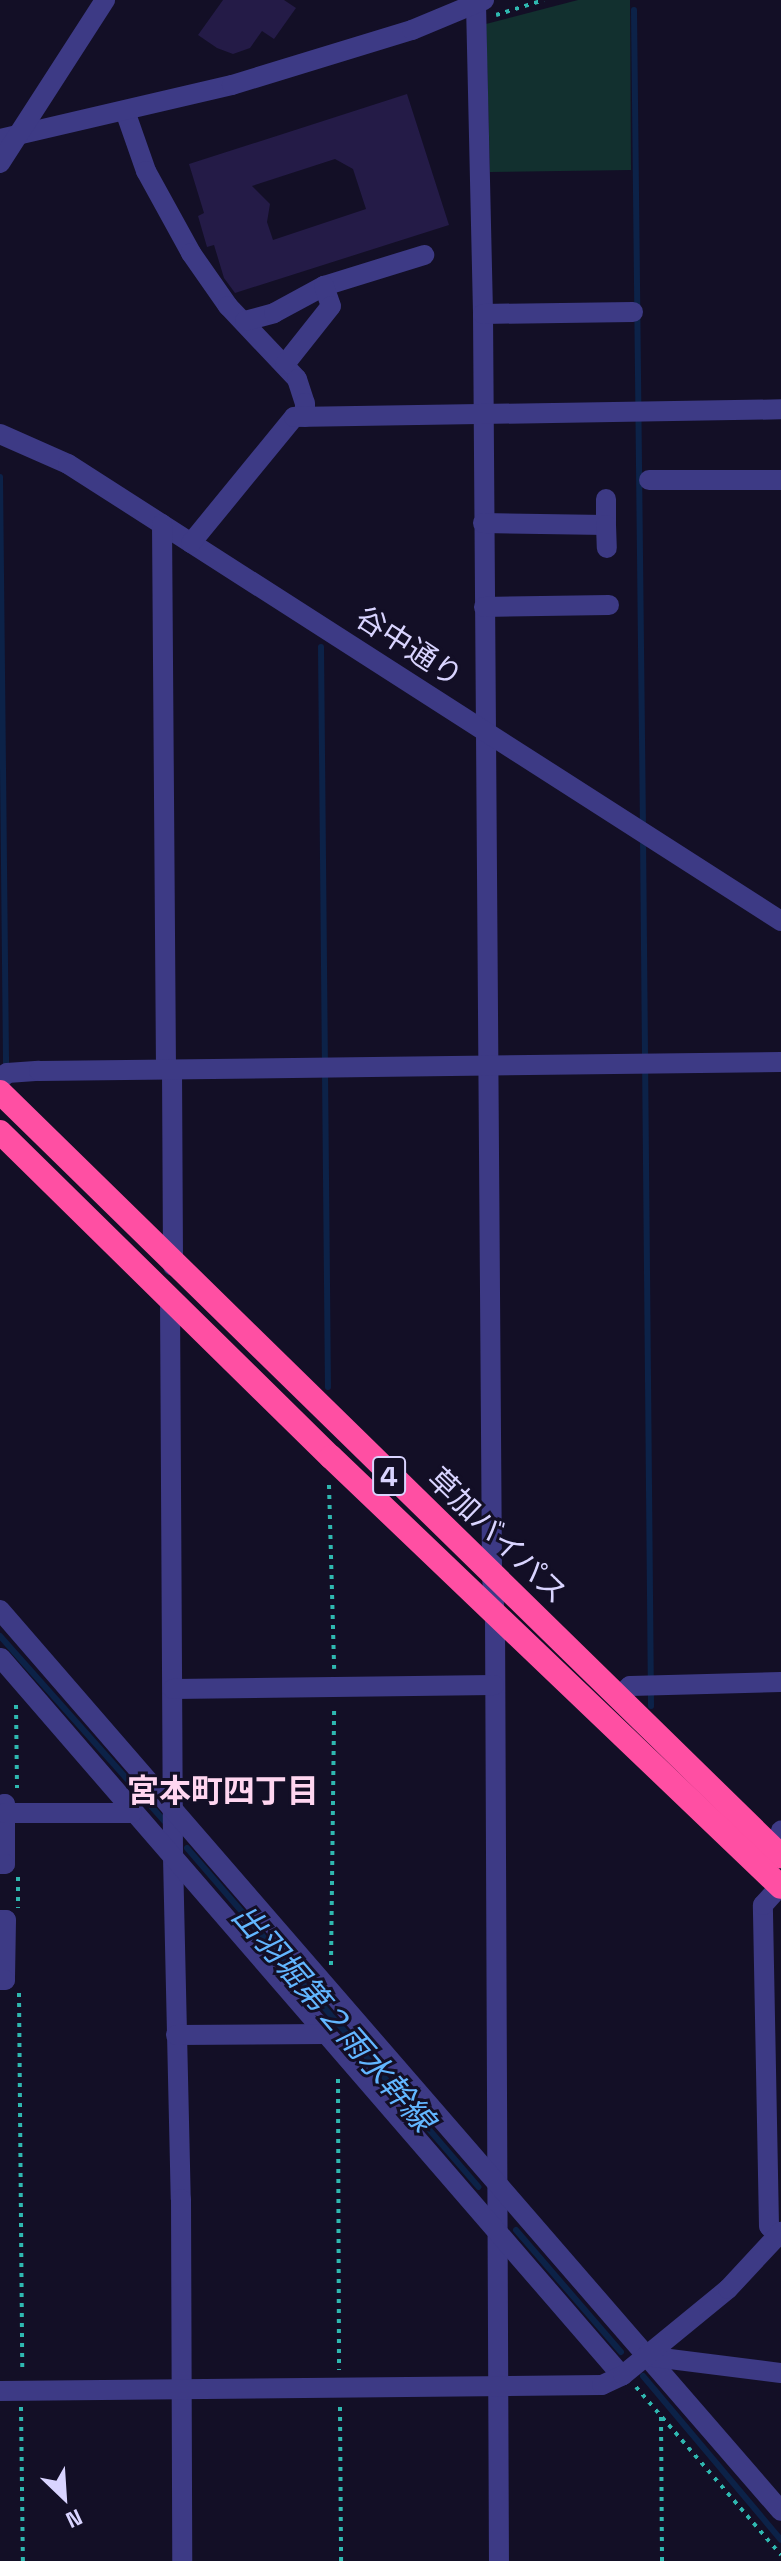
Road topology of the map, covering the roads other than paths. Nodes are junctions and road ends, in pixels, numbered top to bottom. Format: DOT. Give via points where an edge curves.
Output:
graph roads {
  1 [pos="105,0"];
  2 [pos="483,7"];
  3 [pos="125,111"];
  4 [pos="10,137"];
  5 [pos="0,163"];
  6 [pos="424,255"];
  7 [pos="324,286"];
  8 [pos="633,312"];
  9 [pos="483,314"];
  10 [pos="245,321"];
  11 [pos="285,364"];
  12 [pos="781,409"];
  13 [pos="482,413"];
  14 [pos="305,417"];
  15 [pos="0,434"];
  16 [pos="649,480"];
  17 [pos="781,480"];
  18 [pos="606,499"];
  19 [pos="483,523"];
  20 [pos="162,524"];
  21 [pos="606,525"];
  22 [pos="191,543"];
  23 [pos="607,548"];
  24 [pos="609,605"];
  25 [pos="484,607"];
  26 [pos="485,732"];
  27 [pos="781,921"];
  28 [pos="781,1062"];
  29 [pos="489,1065"];
  30 [pos="169,1069"];
  31 [pos="0,1080"];
  32 [pos="0,1092"];
  33 [pos="0,1132"];
  34 [pos="173,1266"];
  35 [pos="170,1299"];
  36 [pos="492,1576"];
  37 [pos="0,1610"];
  38 [pos="495,1615"];
  39 [pos="1,1658"];
  40 [pos="781,1682"];
  41 [pos="494,1685"];
  42 [pos="173,1689"];
  43 [pos="619,1696"];
  44 [pos="174,1810"];
  45 [pos="8,1811"];
  46 [pos="132,1813"];
  47 [pos="779,1846"];
  48 [pos="173,1857"];
  49 [pos="9,1867"];
  50 [pos="780,1887"];
  51 [pos="9,1919"];
  52 [pos="10,1981"];
  53 [pos="176,2035"];
  54 [pos="331,2041"];
  55 [pos="500,2189"];
  56 [pos="497,2234"];
  57 [pos="779,2234"];
  58 [pos="646,2356"];
  59 [pos="781,2373"];
  60 [pos="623,2376"];
  61 [pos="497,2386"];
  62 [pos="181,2389"];
  63 [pos="0,2391"];
  64 [pos="781,2511"];
  65 [pos="182,2561"];
  66 [pos="499,2561"];
  1 -- 4 [label="street"];
  2 -- 3 [label="street" via="232,85"];
  2 -- 9 [label="street"];
  3 -- 4 [label="street"];
  3 -- 10 [label="street" via="146,171 191,253"];
  4 -- 5 [label="street"];
  6 -- 7 [label="street"];
  7 -- 10 [label="street" via="274,313"];
  7 -- 11 [label="street" via="331,306"];
  8 -- 9 [label="street"];
  9 -- 13 [label="street"];
  10 -- 11 [label="street"];
  11 -- 14 [label="street" via="303,390"];
  12 -- 13 [label="street"];
  13 -- 14 [label="street"];
  13 -- 19 [label="street"];
  14 -- 22 [label="street" via="289,420"];
  15 -- 20 [label="street, 谷中通り" via="47,452"];
  16 -- 17 [label="street"];
  18 -- 21 [label="street"];
  19 -- 21 [label="street"];
  19 -- 25 [label="street"];
  20 -- 22 [label="street, 谷中通り"];
  20 -- 30 [label="street"];
  21 -- 23 [label="street"];
  22 -- 26 [label="street, 谷中通り"];
  24 -- 25 [label="street"];
  25 -- 26 [label="street"];
  26 -- 27 [label="street, 谷中通り"];
  26 -- 29 [label="street"];
  28 -- 29 [label="street"];
  29 -- 30 [label="street"];
  29 -- 36 [label="street"];
  30 -- 31 [label="street" via="7,1073"];
  30 -- 34 [label="street"];
  32 -- 34 [label="highway, 草加バイパス / 4"];
  33 -- 35 [label="highway, 草加バイパス / 4"];
  34 -- 36 [label="highway, 草加バイパス / 4"];
  35 -- 38 [label="highway, 草加バイパス / 4"];
  35 -- 42 [label="street"];
  36 -- 38 [label="street"];
  36 -- 43 [label="highway, 草加バイパス / 4"];
  37 -- 44 [label="street"];
  38 -- 41 [label="street"];
  38 -- 50 [label="highway, 草加バイパス / 4"];
  39 -- 46 [label="street"];
  40 -- 43 [label="street" via="630,1686"];
  41 -- 42 [label="street"];
  41 -- 55 [label="street"];
  42 -- 44 [label="street"];
  43 -- 47 [label="highway, 草加バイパス / 4"];
  44 -- 48 [label="street"];
  44 -- 55 [label="street"];
  45 -- 46 [label="street"];
  45 -- 49 [label="street"];
  46 -- 48 [label="street"];
  48 -- 53 [label="street"];
  48 -- 54 [label="street"];
  50 -- 57 [label="street" via="763,1905 769,2226"];
  51 -- 52 [label="street" via="5,1980"];
  53 -- 54 [label="street"];
  53 -- 62 [label="street"];
  54 -- 56 [label="street"];
  55 -- 56 [label="street"];
  55 -- 58 [label="street"];
  56 -- 60 [label="street"];
  56 -- 61 [label="street"];
  57 -- 58 [label="street" via="728,2289"];
  58 -- 59 [label="street"];
  58 -- 60 [label="street"];
  58 -- 64 [label="street"];
  60 -- 61 [label="street" via="602,2385"];
  61 -- 62 [label="street"];
  61 -- 66 [label="street"];
  62 -- 63 [label="street" via="22,2384"];
  62 -- 65 [label="street"];
}
